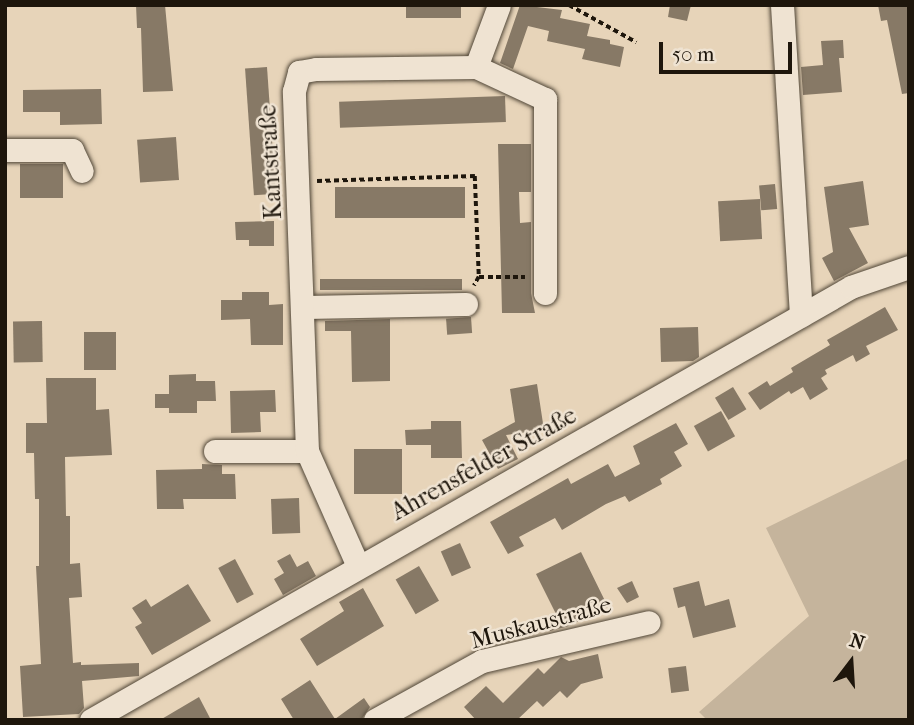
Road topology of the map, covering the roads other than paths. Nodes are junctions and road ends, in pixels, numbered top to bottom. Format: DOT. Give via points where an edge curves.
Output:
graph roads {
  1 [pos="499,5"];
  2 [pos="782,5"];
  3 [pos="476,68"];
  4 [pos="5,150"];
  5 [pos="82,171"];
  6 [pos="909,267"];
  7 [pos="545,285"];
  8 [pos="466,304"];
  9 [pos="304,307"];
  10 [pos="802,315"];
  11 [pos="215,451"];
  12 [pos="307,451"];
  13 [pos="358,566"];
  14 [pos="649,622"];
  15 [pos="91,720"];
  16 [pos="375,720"];
  1 -- 3 [label="street"];
  2 -- 10 [label="street"];
  3 -- 7 [label="street" via="545,99"];
  3 -- 9 [label="street, Kantstraße" via="299,72 294,91"];
  4 -- 5 [label="street" via="72,150"];
  6 -- 10 [label="street, Ahrensfelder Straße" via="851,287"];
  8 -- 9 [label="street"];
  9 -- 12 [label="street, Kantstraße"];
  10 -- 13 [label="street, Ahrensfelder Straße"];
  11 -- 12 [label="street"];
  12 -- 13 [label="street, Kantstraße"];
  13 -- 15 [label="street, Ahrensfelder Straße"];
  14 -- 16 [label="street, Muskaustraße" via="482,661"];
}
